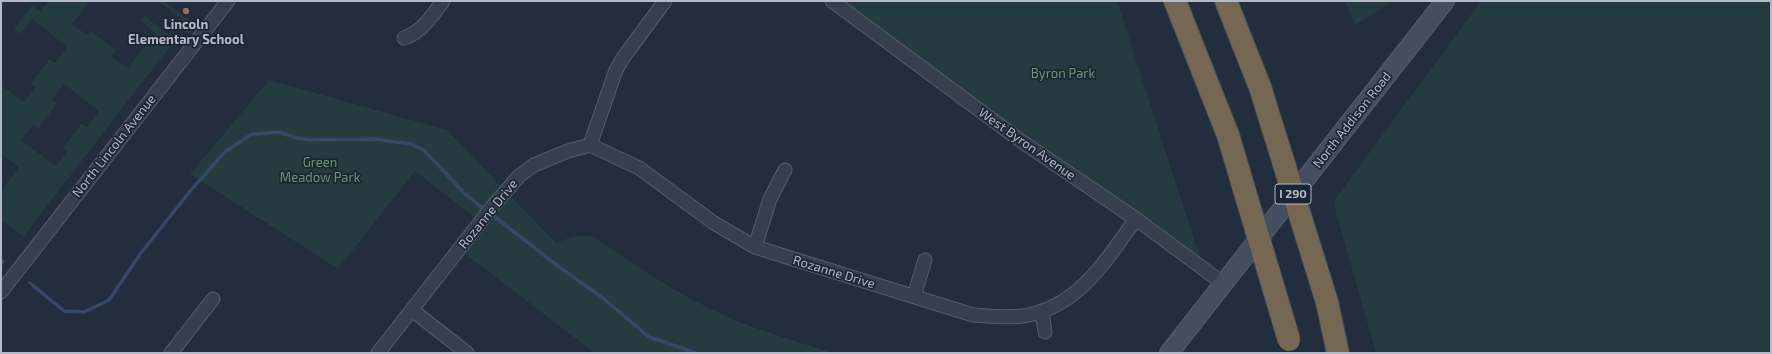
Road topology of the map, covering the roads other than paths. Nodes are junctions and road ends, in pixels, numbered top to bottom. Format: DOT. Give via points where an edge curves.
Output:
graph roads {
  1 [pos="228,1"];
  2 [pos="443,1"];
  3 [pos="665,1"];
  4 [pos="832,1"];
  5 [pos="1175,1"];
  6 [pos="1226,1"];
  7 [pos="1445,1"];
  8 [pos="404,38"];
  9 [pos="590,145"];
  10 [pos="785,170"];
  11 [pos="1136,219"];
  12 [pos="755,247"];
  13 [pos="925,260"];
  14 [pos="1224,284"];
  15 [pos="1,292"];
  16 [pos="914,296"];
  17 [pos="213,299"];
  18 [pos="412,310"];
  19 [pos="1042,312"];
  20 [pos="1046,332"];
  21 [pos="1290,347"];
  22 [pos="171,353"];
  23 [pos="378,353"];
  24 [pos="467,353"];
  25 [pos="1169,353"];
  26 [pos="1338,353"];
  1 -- 15 [label="street, North Lincoln Avenue"];
  2 -- 8 [label="street" via="418,31"];
  3 -- 9 [label="street" via="616,70"];
  4 -- 11 [label="street, West Byron Avenue" via="1021,141"];
  5 -- 21 [label="highway, bridge" via="1228,135"];
  6 -- 26 [label="highway, I 290, bridge" via="1260,87 1326,302"];
  7 -- 14 [label="street, North Addison Road"];
  9 -- 12 [label="street, Rozanne Drive" via="638,168 714,223"];
  9 -- 18 [label="street, Rozanne Drive" via="534,165 519,176"];
  10 -- 12 [label="street" via="770,199"];
  11 -- 14 [label="street, West Byron Avenue"];
  11 -- 19 [label="street, Rozanne Drive" via="1100,269 1084,286 1067,300"];
  12 -- 16 [label="street, Rozanne Drive"];
  13 -- 16 [label="street"];
  14 -- 25 [label="street, North Addison Road"];
  16 -- 19 [label="street, Rozanne Drive" via="973,315 999,317"];
  17 -- 22 [label="street"];
  18 -- 23 [label="street, Rozanne Drive"];
  18 -- 24 [label="street"];
  19 -- 20 [label="street"];
}
